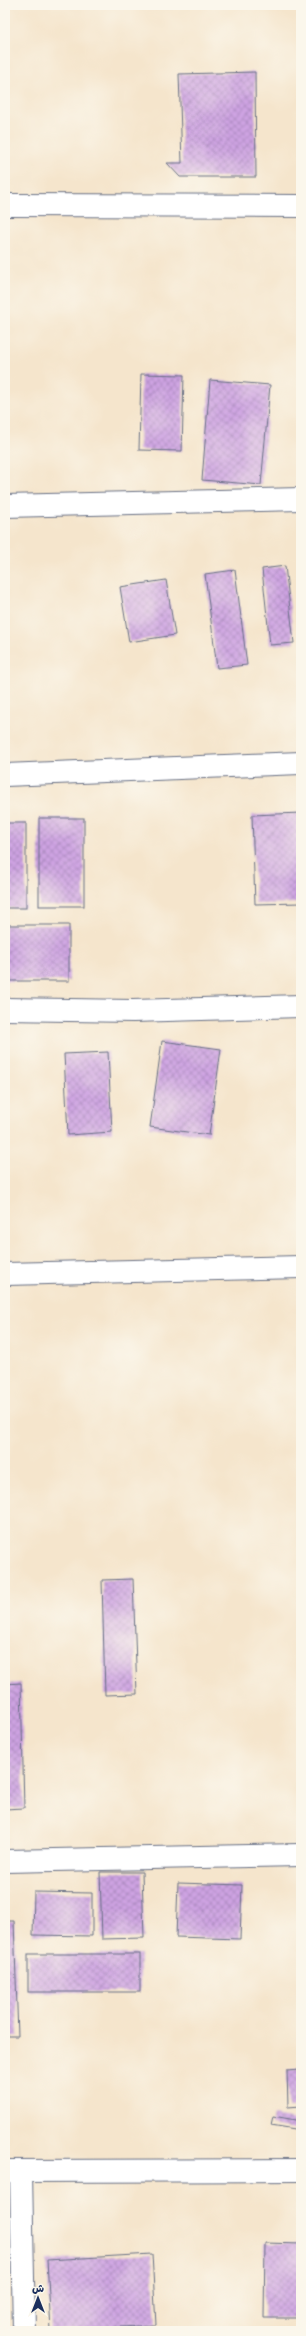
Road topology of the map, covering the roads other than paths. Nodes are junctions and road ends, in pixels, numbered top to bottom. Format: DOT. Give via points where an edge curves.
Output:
graph roads {
  1 [pos="5,205"];
  2 [pos="301,206"];
  3 [pos="301,499"];
  4 [pos="5,506"];
  5 [pos="301,764"];
  6 [pos="5,776"];
  7 [pos="301,1006"];
  8 [pos="5,1009"];
  9 [pos="301,1267"];
  10 [pos="5,1274"];
  11 [pos="301,1854"];
  12 [pos="5,1861"];
  13 [pos="301,2170"];
  14 [pos="13,2171"];
  15 [pos="24,2331"];
  1 -- 2 [label="street"];
  3 -- 4 [label="street"];
  5 -- 6 [label="street"];
  7 -- 8 [label="street" via="133,1011"];
  9 -- 10 [label="street"];
  11 -- 12 [label="street"];
  13 -- 14 [label="street"];
  14 -- 15 [label="street"];
}
